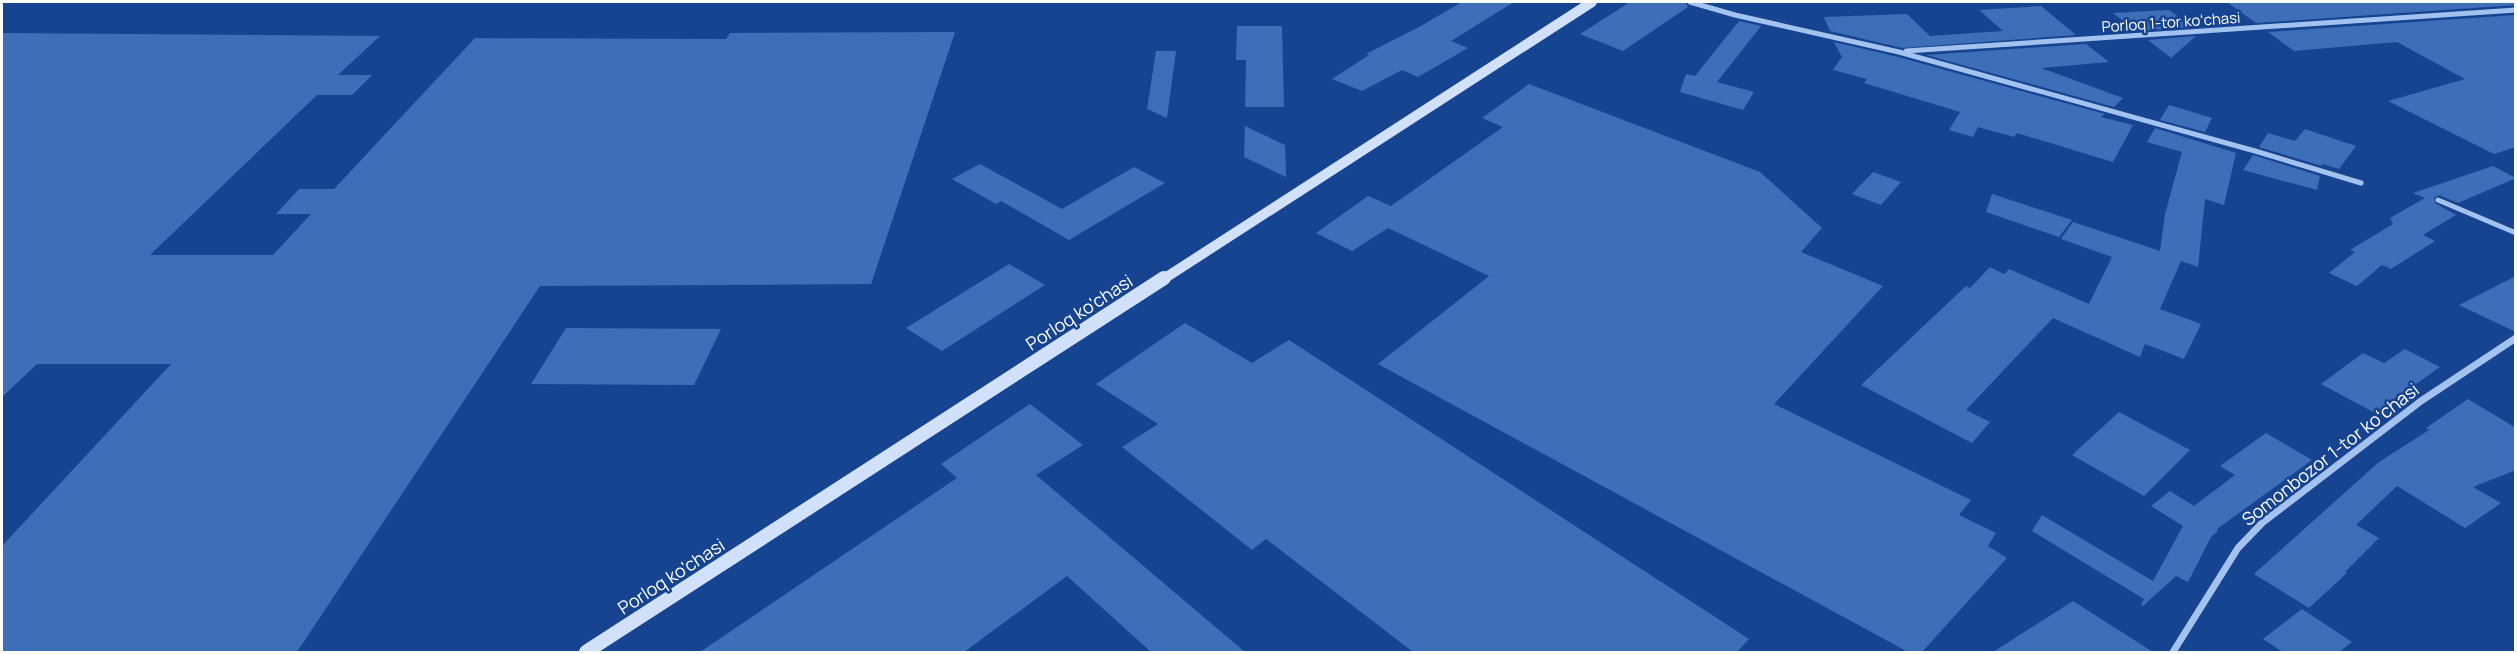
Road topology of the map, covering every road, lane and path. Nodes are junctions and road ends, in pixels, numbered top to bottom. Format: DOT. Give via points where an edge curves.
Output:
graph roads {
  1 [pos="1592,2"];
  2 [pos="1690,2"];
  3 [pos="2516,10"];
  4 [pos="1899,52"];
  5 [pos="2361,183"];
  6 [pos="2438,200"];
  7 [pos="2516,233"];
  8 [pos="2516,338"];
  9 [pos="586,652"];
  10 [pos="2173,652"];
  1 -- 9 [label="main road, Porloq ko'chasi"];
  2 -- 4 [label="street, Porloq 1-tor koʻchasi"];
  3 -- 4 [label="street, Porloq 1-tor koʻchasi"];
  4 -- 5 [label="street, Porloq 1-tor koʻchasi"];
  6 -- 7 [label="street"];
  8 -- 10 [label="street, Somonbozor 1-tor koʻchasi" via="2421,401 2262,523 2233,556"];
}
